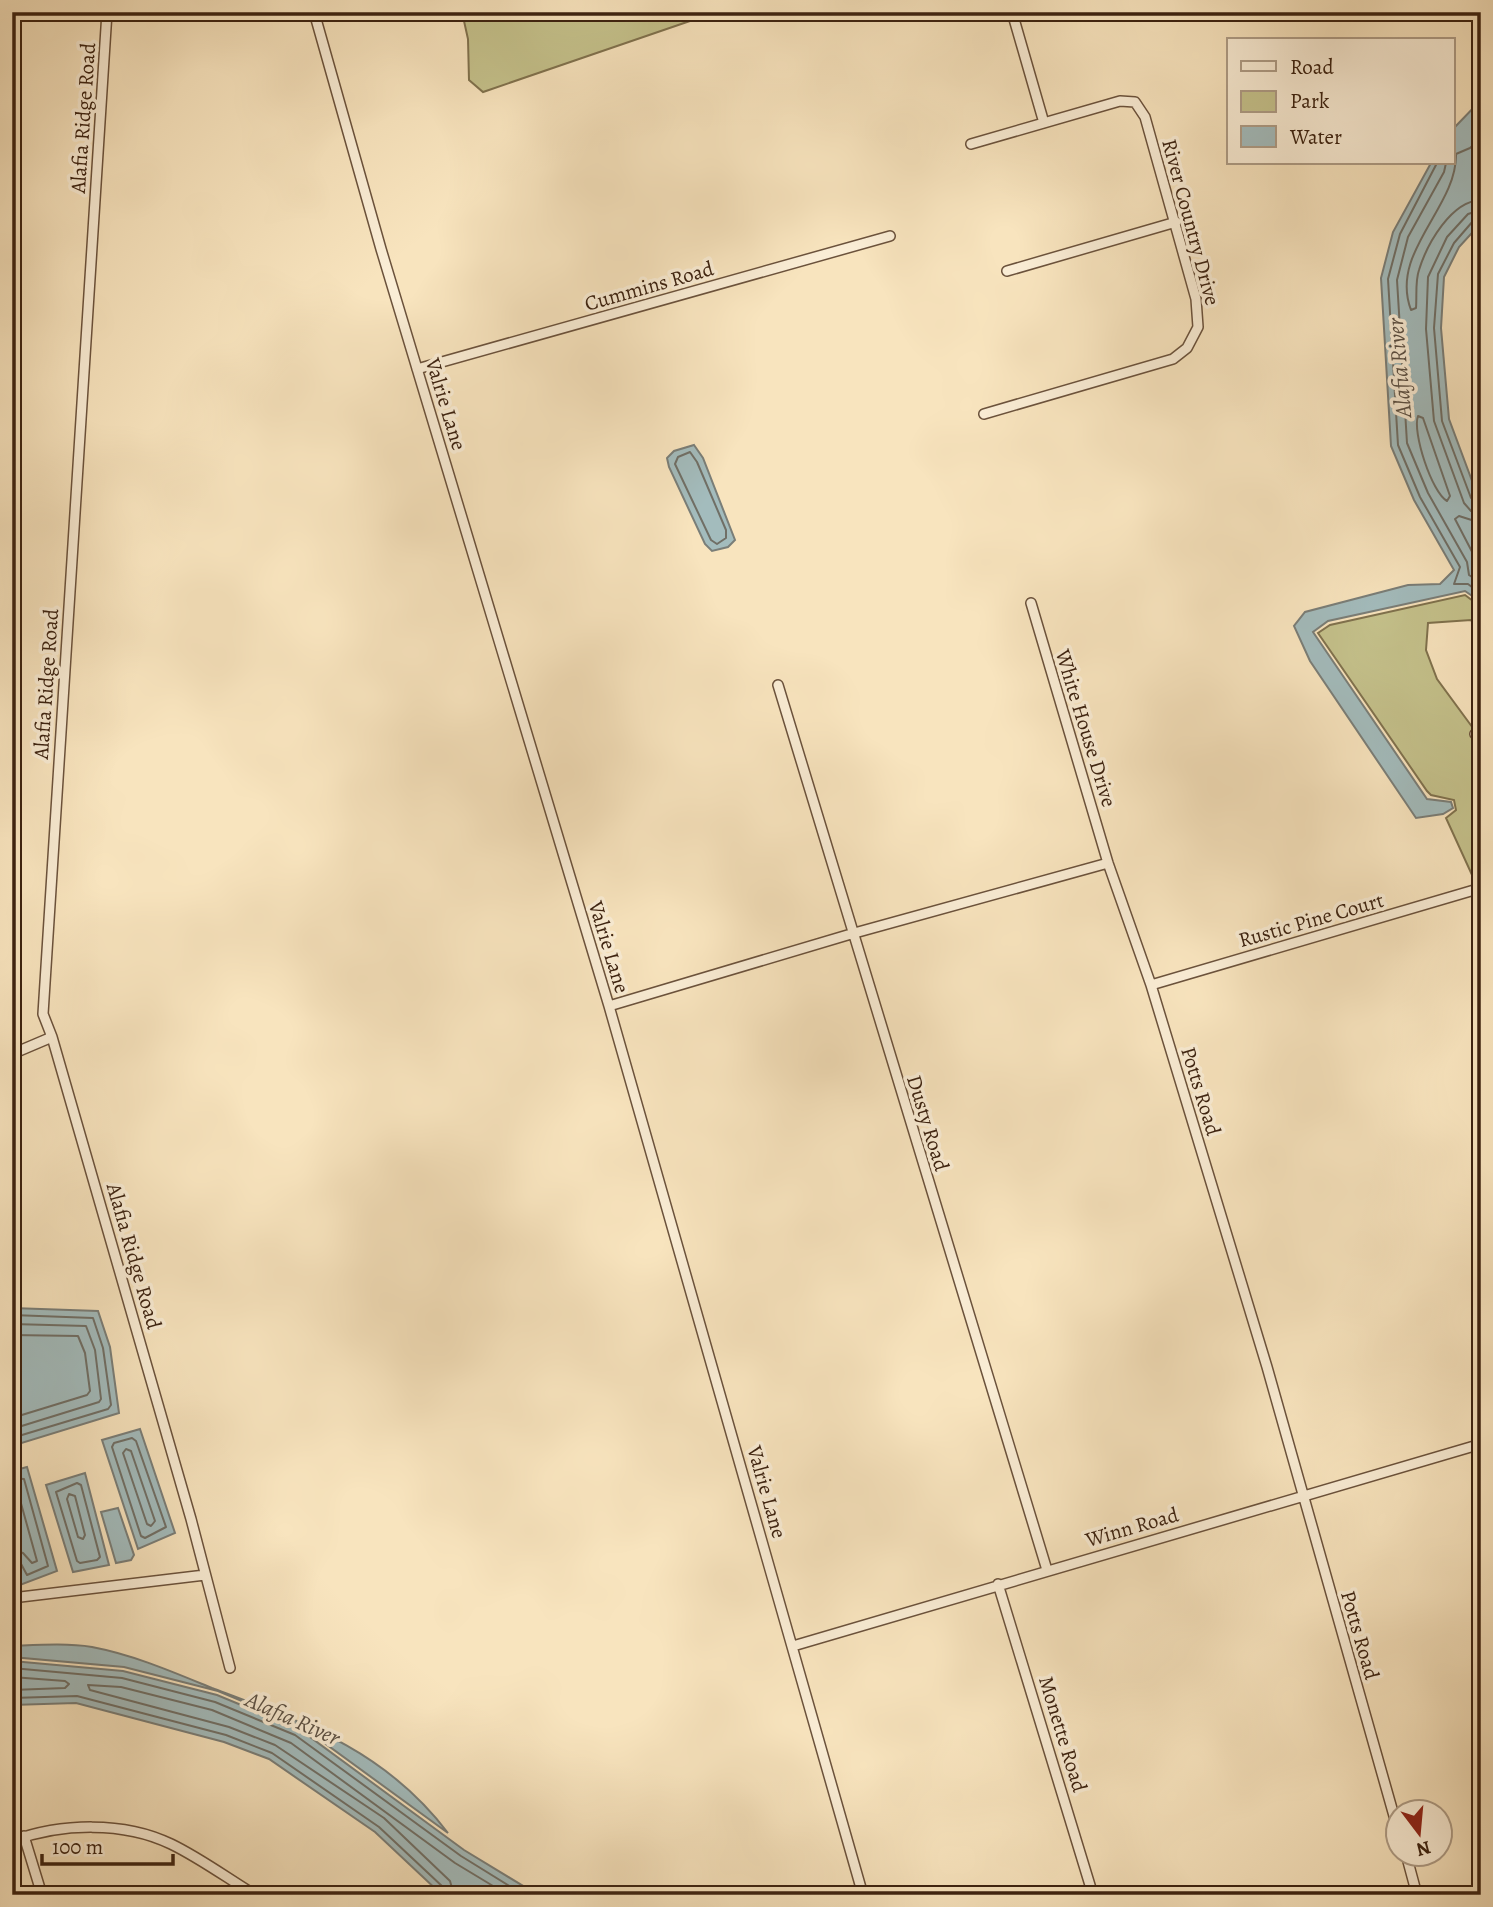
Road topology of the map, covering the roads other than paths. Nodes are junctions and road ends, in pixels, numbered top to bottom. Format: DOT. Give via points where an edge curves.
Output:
graph roads {
  1 [pos="107,12"];
  2 [pos="314,12"];
  3 [pos="1012,12"];
  4 [pos="1044,123"];
  5 [pos="971,144"];
  6 [pos="1175,222"];
  7 [pos="890,236"];
  8 [pos="1007,271"];
  9 [pos="417,369"];
  10 [pos="984,414"];
  11 [pos="1031,603"];
  12 [pos="778,685"];
  13 [pos="1108,863"];
  14 [pos="1481,888"];
  15 [pos="851,934"];
  16 [pos="1151,985"];
  17 [pos="609,1006"];
  18 [pos="52,1037"];
  19 [pos="12,1054"];
  20 [pos="1481,1444"];
  21 [pos="1304,1496"];
  22 [pos="1047,1570"];
  23 [pos="205,1574"];
  24 [pos="998,1584"];
  25 [pos="12,1598"];
  26 [pos="793,1646"];
  27 [pos="230,1668"];
  28 [pos="1389,1798"];
  29 [pos="24,1836"];
  30 [pos="12,1841"];
  31 [pos="1410,1868"];
  32 [pos="42,1895"];
  33 [pos="255,1895"];
  34 [pos="863,1895"];
  35 [pos="1093,1895"];
  36 [pos="1417,1895"];
  1 -- 18 [label="street, Alafia Ridge Road" via="43,1014"];
  2 -- 9 [label="street, Valrie Lane"];
  3 -- 4 [label="street"];
  4 -- 5 [label="street, River Country Drive"];
  4 -- 6 [label="street, River Country Drive" via="1120,101 1135,102 1145,117"];
  6 -- 8 [label="street"];
  6 -- 10 [label="street, River Country Drive" via="1199,327 1187,348 1173,359"];
  7 -- 9 [label="street, Cummins Road"];
  9 -- 17 [label="street, Valrie Lane"];
  11 -- 13 [label="street, White House Drive"];
  12 -- 15 [label="street, Dusty Road"];
  13 -- 15 [label="street"];
  13 -- 16 [label="street, Potts Road"];
  14 -- 16 [label="street, Rustic Pine Court"];
  15 -- 17 [label="street"];
  15 -- 22 [label="street, Dusty Road"];
  16 -- 21 [label="street, Potts Road"];
  17 -- 26 [label="street, Valrie Lane"];
  18 -- 19 [label="street"];
  18 -- 23 [label="street, Alafia Ridge Road"];
  20 -- 21 [label="street, Winn Road"];
  21 -- 22 [label="street, Winn Road"];
  21 -- 28 [label="street, Potts Road"];
  22 -- 24 [label="street, Winn Road"];
  23 -- 25 [label="street"];
  23 -- 27 [label="street, Alafia Ridge Road"];
  24 -- 26 [label="street, Winn Road"];
  24 -- 35 [label="street, Monette Road"];
  26 -- 34 [label="street, Valrie Lane"];
  29 -- 30 [label="street"];
  29 -- 32 [label="street"];
  29 -- 33 [label="street" via="62,1827 120,1830 152,1838 170,1843"];
  31 -- 36 [label="street"];
}
